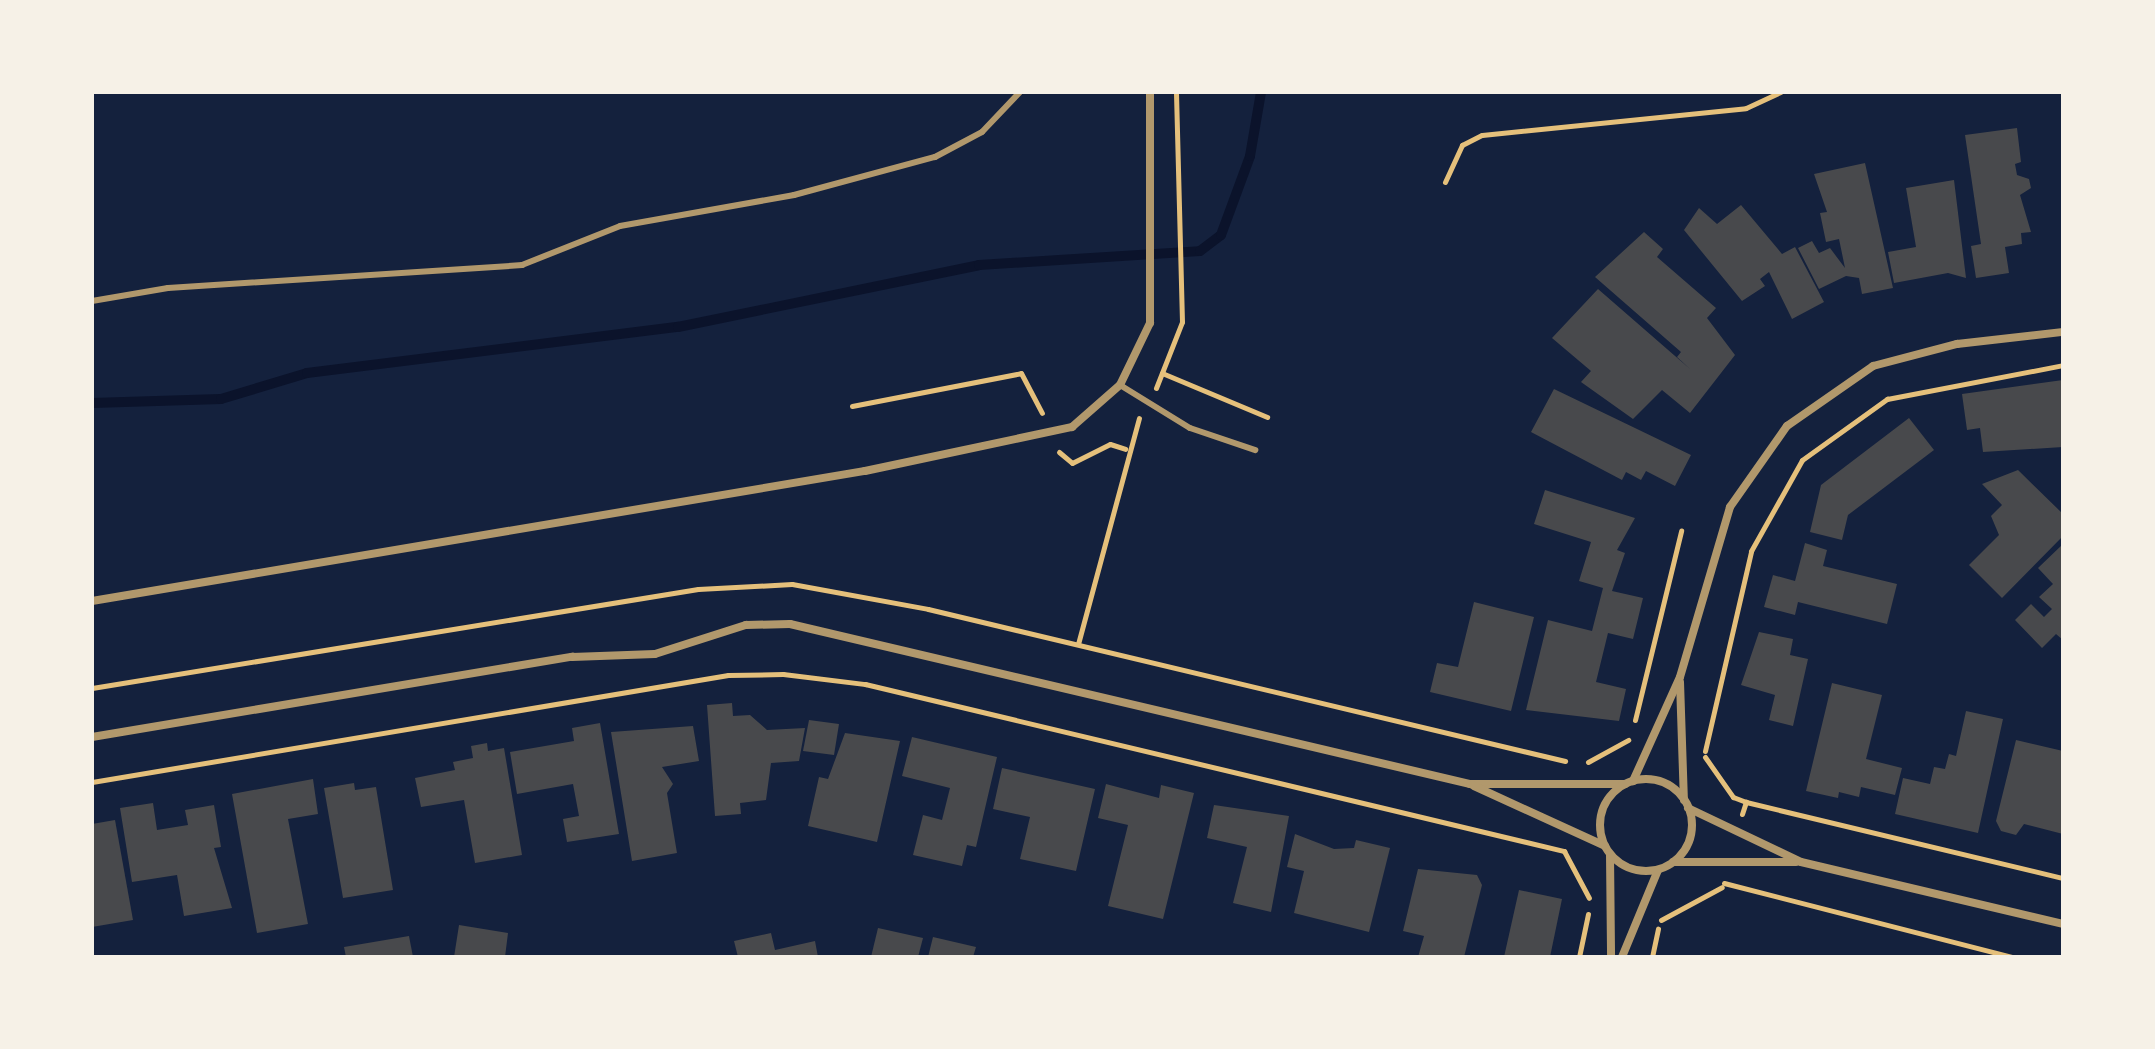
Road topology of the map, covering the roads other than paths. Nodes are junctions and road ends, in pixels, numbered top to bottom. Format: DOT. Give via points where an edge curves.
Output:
graph roads {
  1 [pos="1020,92"];
  2 [pos="1150,92"];
  3 [pos="92,301"];
  4 [pos="2063,332"];
  5 [pos="1120,385"];
  6 [pos="1255,450"];
  7 [pos="92,601"];
  8 [pos="1680,677"];
  9 [pos="92,737"];
  10 [pos="1629,783"];
  11 [pos="1470,784"];
  12 [pos="1686,804"];
  13 [pos="1605,846"];
  14 [pos="1610,855"];
  15 [pos="1673,862"];
  16 [pos="1801,862"];
  17 [pos="1658,870"];
  18 [pos="2063,924"];
  19 [pos="1611,957"];
  20 [pos="1622,957"];
  1 -- 3 [label="lane" via="982,132 935,157 769,200 620,226 522,265 168,288"];
  2 -- 5 [label="street" via="1155,297"];
  4 -- 8 [label="street" via="1919,351 1873,366 1810,405 1763,452 1730,507"];
  5 -- 6 [label="lane" via="1190,428"];
  5 -- 7 [label="street" via="1089,416 1051,435"];
  8 -- 10 [label="street"];
  8 -- 12 [label="street"];
  9 -- 11 [label="street" via="572,657 655,654 746,625 778,623"];
  10 -- 11 [label="street"];
  10 -- 12 [label="street" via="1662,782"];
  10 -- 13 [label="street" via="1602,811"];
  11 -- 13 [label="street"];
  12 -- 15 [label="street" via="1691,831"];
  12 -- 16 [label="street"];
  13 -- 14 [label="street"];
  14 -- 17 [label="street" via="1632,870"];
  14 -- 19 [label="street"];
  15 -- 16 [label="street"];
  15 -- 17 [label="street"];
  16 -- 18 [label="street"];
  17 -- 20 [label="street"];
}
